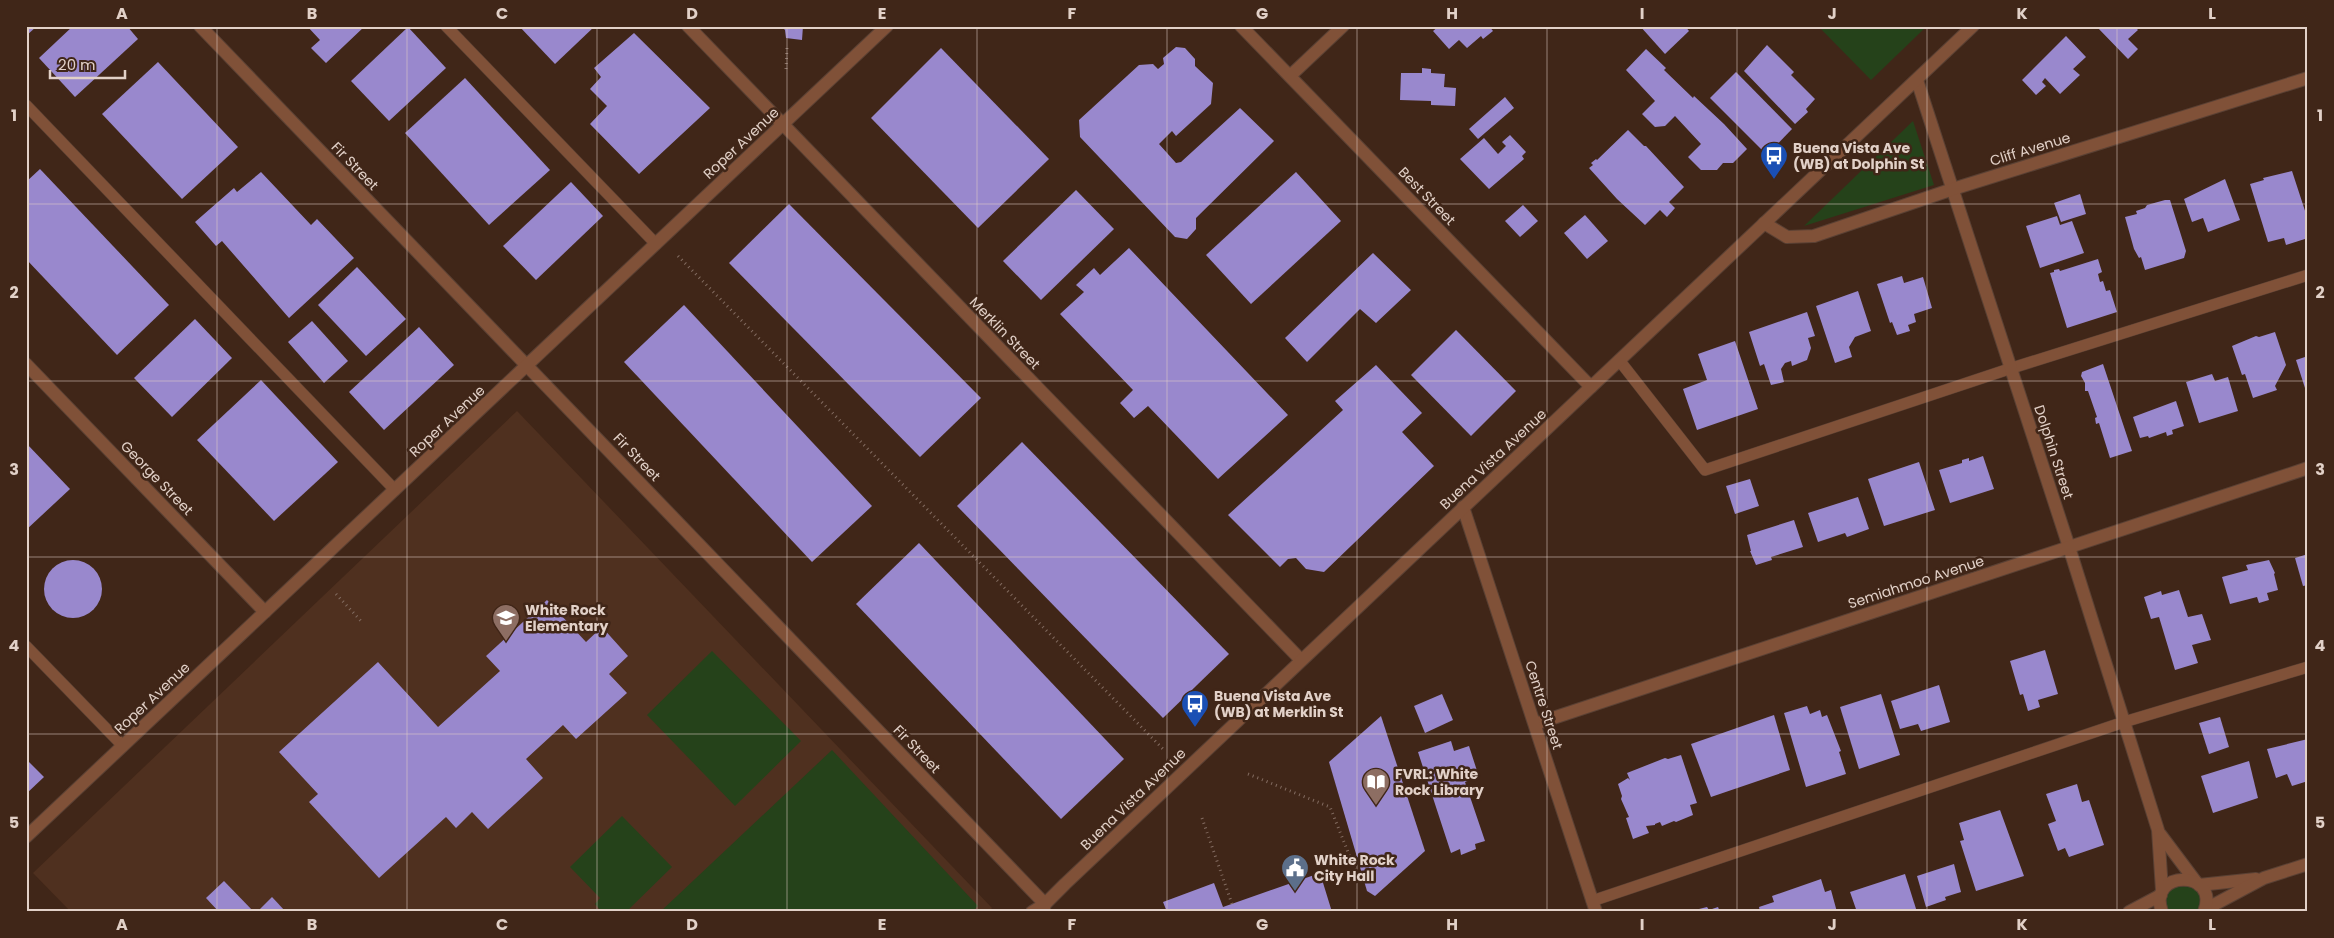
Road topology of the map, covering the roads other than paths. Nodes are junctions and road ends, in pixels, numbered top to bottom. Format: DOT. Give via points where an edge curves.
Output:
graph roads {
  1 [pos="200,26"];
  2 [pos="446,26"];
  3 [pos="688,26"];
  4 [pos="887,26"];
  5 [pos="1241,26"];
  6 [pos="1344,26"];
  7 [pos="1973,26"];
  8 [pos="1290,76"];
  9 [pos="2308,78"];
  10 [pos="1917,80"];
  11 [pos="26,105"];
  12 [pos="783,125"];
  13 [pos="1953,189"];
  14 [pos="1764,223"];
  15 [pos="656,244"];
  16 [pos="2308,275"];
  17 [pos="1619,360"];
  18 [pos="26,364"];
  19 [pos="528,366"];
  20 [pos="2012,368"];
  21 [pos="1590,387"];
  22 [pos="2308,468"];
  23 [pos="395,490"];
  24 [pos="1463,507"];
  25 [pos="2070,546"];
  26 [pos="265,612"];
  27 [pos="26,646"];
  28 [pos="1301,660"];
  29 [pos="2308,667"];
  30 [pos="2124,722"];
  31 [pos="1535,724"];
  32 [pos="123,746"];
  33 [pos="2160,834"];
  34 [pos="26,837"];
  35 [pos="2308,864"];
  36 [pos="2264,878"];
  37 [pos="2198,884"];
  38 [pos="2162,893"];
  39 [pos="1594,906"];
  40 [pos="1044,908"];
  41 [pos="2205,910"];
  42 [pos="1032,912"];
  43 [pos="2129,912"];
  44 [pos="2162,912"];
  1 -- 19 [label="street, Fir Street"];
  2 -- 15 [label="lane"];
  3 -- 12 [label="street, Merklin Street"];
  4 -- 12 [label="street, Roper Avenue"];
  5 -- 8 [label="street, Best Street"];
  6 -- 8 [label="street"];
  7 -- 10 [label="street, Buena Vista Avenue"];
  8 -- 21 [label="street, Best Street"];
  9 -- 13 [label="street, Cliff Avenue"];
  10 -- 13 [label="street, Dolphin Street"];
  10 -- 14 [label="street, Buena Vista Avenue"];
  11 -- 23 [label="lane"];
  12 -- 15 [label="street, Roper Avenue"];
  12 -- 28 [label="street, Merklin Street"];
  13 -- 14 [label="street, Cliff Avenue" via="1814,236 1787,238"];
  13 -- 20 [label="street, Dolphin Street"];
  14 -- 17 [label="street, Buena Vista Avenue"];
  15 -- 19 [label="street, Roper Avenue"];
  16 -- 20 [label="lane"];
  17 -- 20 [label="lane" via="1705,470"];
  17 -- 21 [label="street, Buena Vista Avenue"];
  18 -- 26 [label="street, George Street"];
  19 -- 23 [label="street, Roper Avenue"];
  19 -- 40 [label="street, Fir Street"];
  20 -- 25 [label="street, Dolphin Street"];
  21 -- 24 [label="street, Buena Vista Avenue"];
  22 -- 25 [label="street, Semiahmoo Avenue"];
  23 -- 26 [label="street, Roper Avenue"];
  24 -- 28 [label="street, Buena Vista Avenue"];
  24 -- 31 [label="street, Centre Street"];
  25 -- 30 [label="street, Dolphin Street"];
  25 -- 31 [label="street, Semiahmoo Avenue"];
  26 -- 32 [label="street, Roper Avenue"];
  27 -- 32 [label="lane"];
  28 -- 40 [label="street, Buena Vista Avenue"];
  29 -- 30 [label="lane"];
  30 -- 33 [label="street, Dolphin Street"];
  30 -- 39 [label="lane"];
  31 -- 39 [label="street, Centre Street"];
  32 -- 34 [label="street, Roper Avenue"];
  33 -- 37 [label="street, Dolphin Street"];
  33 -- 38 [label="street, Dolphin Street"];
  35 -- 36 [label="street"];
  36 -- 37 [label="street"];
  36 -- 41 [label="street"];
  37 -- 38 [label="street" via="2190,879 2174,880"];
  37 -- 41 [label="street" via="2205,894"];
  38 -- 43 [label="street"];
  38 -- 44 [label="street, Dolphin Street"];
  40 -- 42 [label="street, Buena Vista Avenue"];
}
